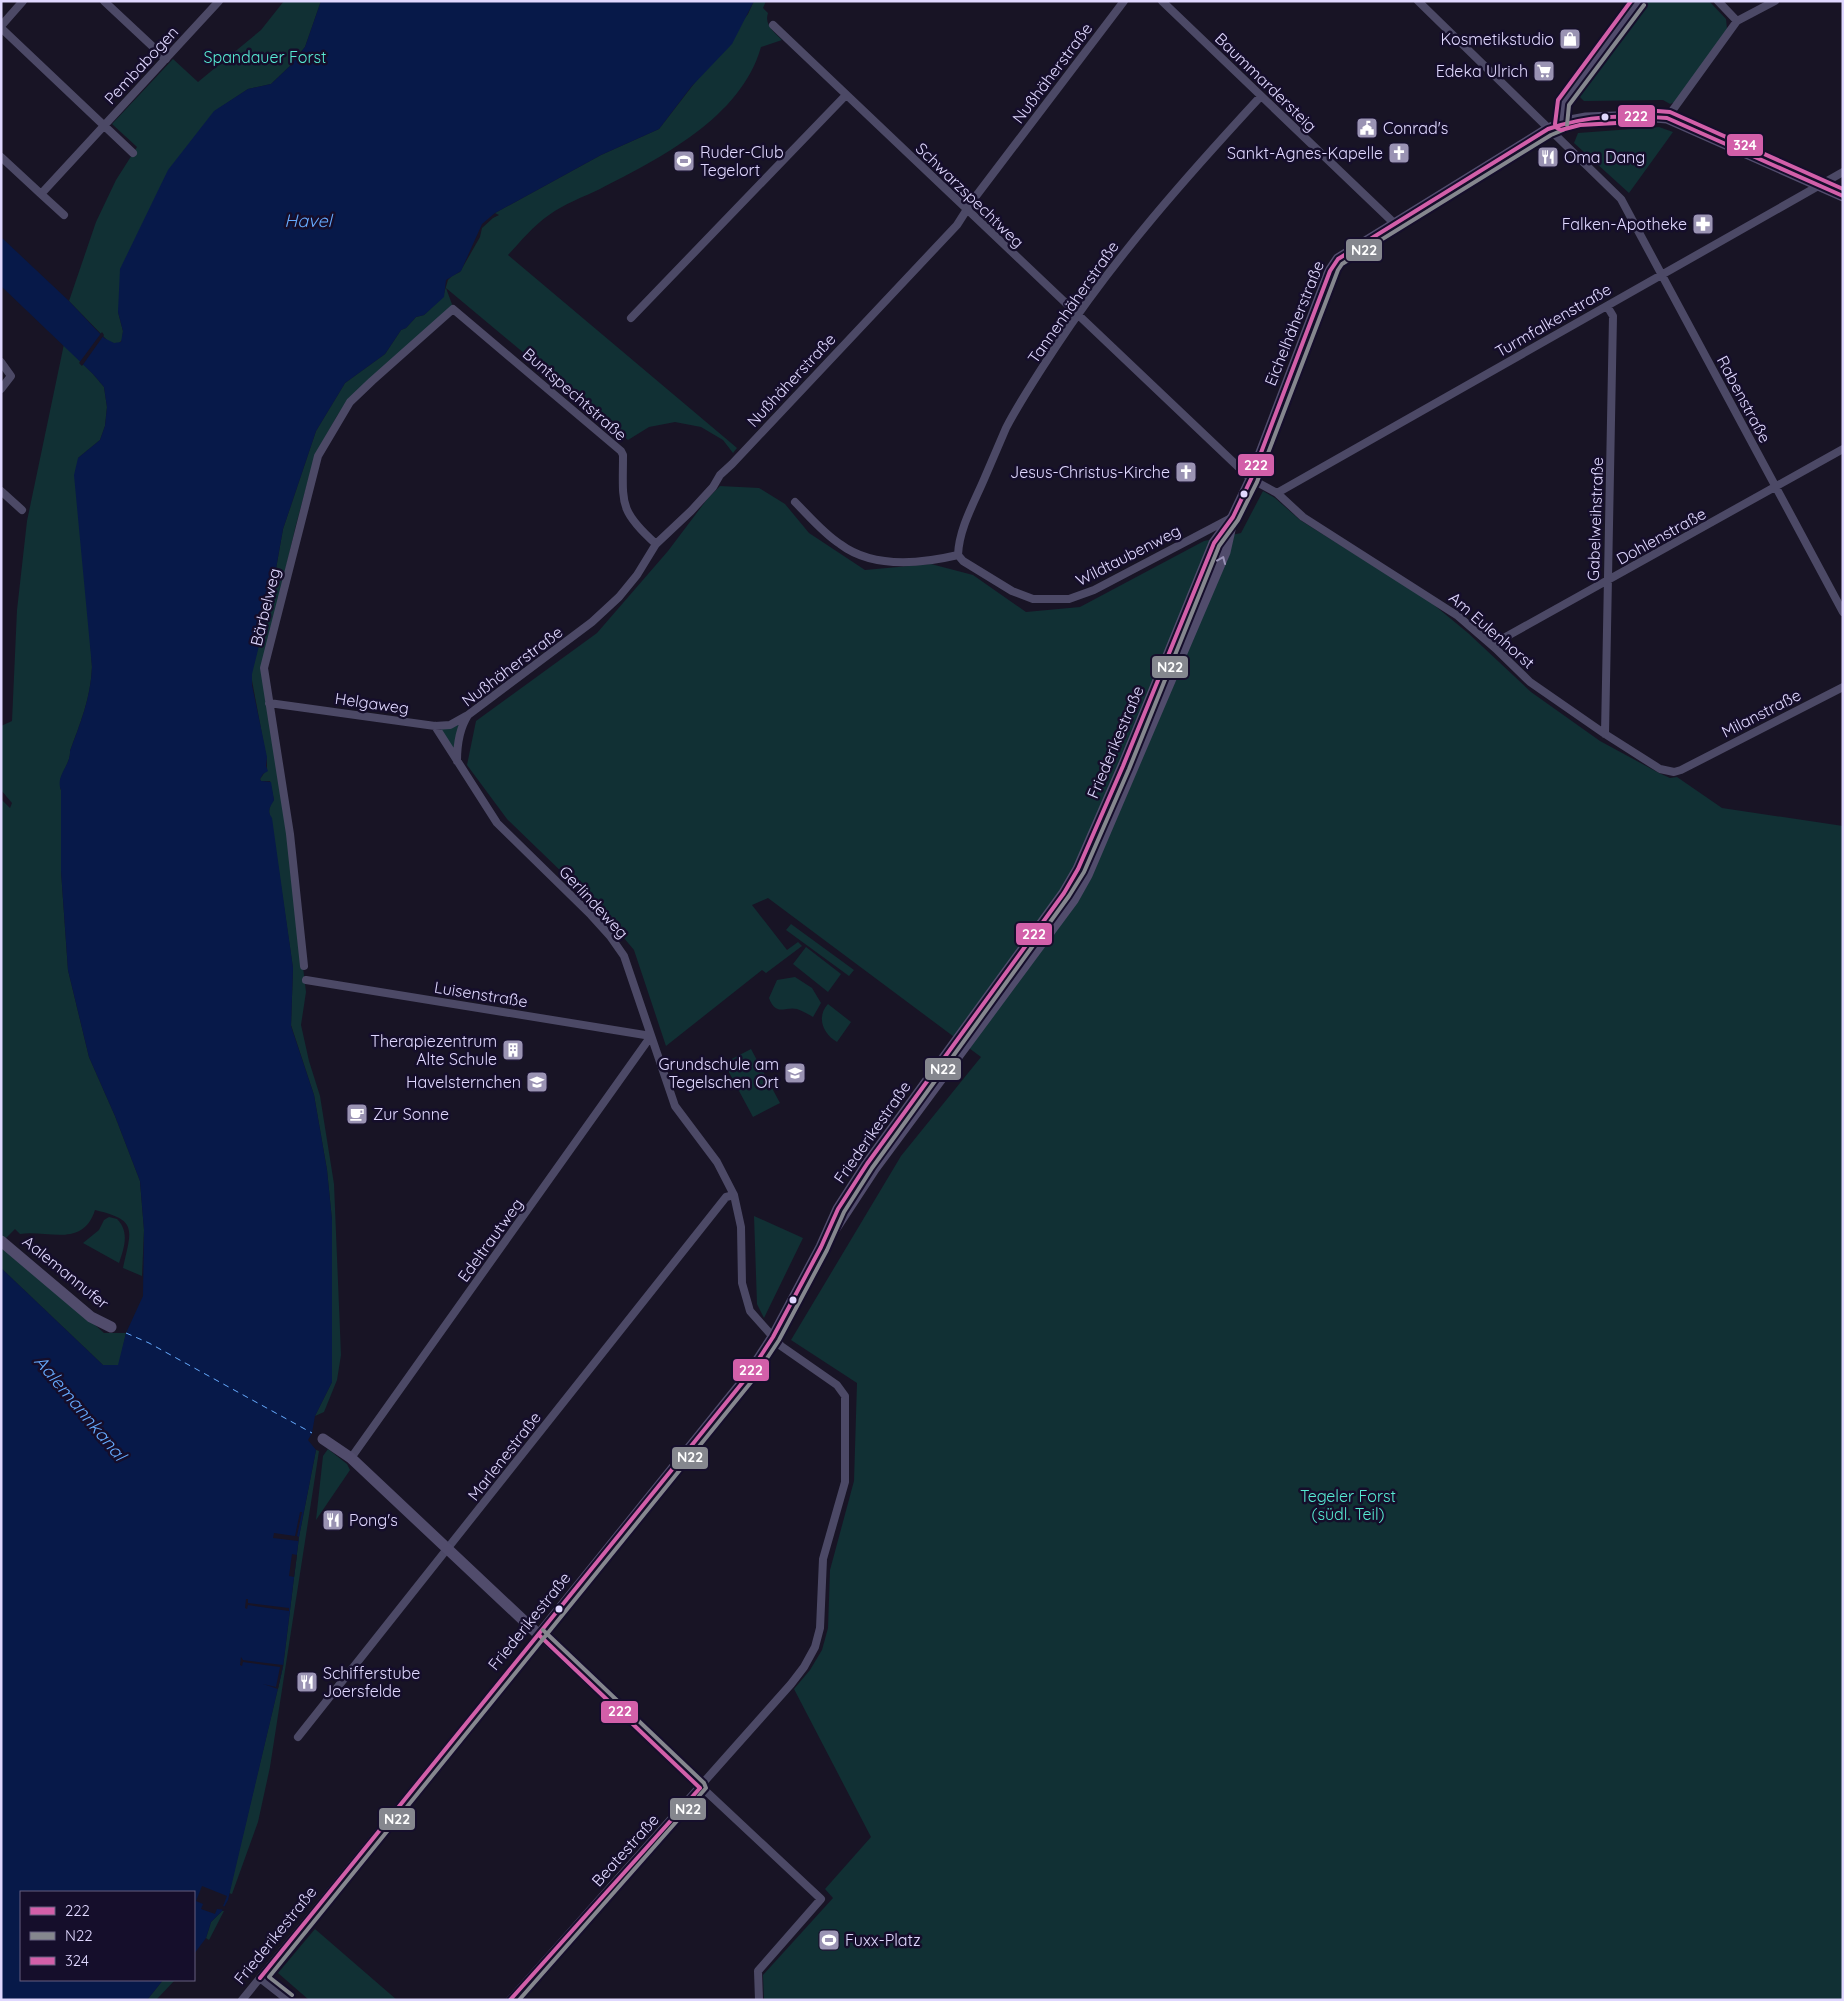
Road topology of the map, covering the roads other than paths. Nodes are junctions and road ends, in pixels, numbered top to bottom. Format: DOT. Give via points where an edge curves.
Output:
graph roads {
  1 [pos="24,1"];
  2 [pos="104,1"];
  3 [pos="219,1"];
  4 [pos="1124,1"];
  5 [pos="1162,1"];
  6 [pos="1418,1"];
  7 [pos="1639,1"];
  8 [pos="1718,1"];
  9 [pos="1776,1"];
  10 [pos="1737,21"];
  11 [pos="773,25"];
  12 [pos="1,27"];
  13 [pos="166,58"];
  14 [pos="846,95"];
  15 [pos="1261,96"];
  16 [pos="1667,118"];
  17 [pos="1561,124"];
  18 [pos="104,126"];
  19 [pos="1548,129"];
  20 [pos="133,153"];
  21 [pos="1,157"];
  22 [pos="1843,172"];
  23 [pos="1820,186"];
  24 [pos="41,194"];
  25 [pos="1843,196"];
  26 [pos="966,211"];
  27 [pos="64,215"];
  28 [pos="1395,224"];
  29 [pos="1662,274"];
  30 [pos="1607,306"];
  31 [pos="453,310"];
  32 [pos="1077,315"];
  33 [pos="631,318"];
  34 [pos="1,362"];
  35 [pos="1,389"];
  36 [pos="1843,449"];
  37 [pos="1251,479"];
  38 [pos="1775,487"];
  39 [pos="1,491"];
  40 [pos="1278,493"];
  41 [pos="795,502"];
  42 [pos="22,510"];
  43 [pos="1233,517"];
  44 [pos="656,544"];
  45 [pos="958,555"];
  46 [pos="1607,582"];
  47 [pos="1843,612"];
  48 [pos="1495,648"];
  49 [pos="1843,687"];
  50 [pos="269,703"];
  51 [pos="468,715"];
  52 [pos="435,726"];
  53 [pos="1605,734"];
  54 [pos="457,761"];
  55 [pos="1693,764"];
  56 [pos="304,966"];
  57 [pos="306,980"];
  58 [pos="651,1036"];
  59 [pos="734,1195"];
  60 [pos="1,1241"];
  61 [pos="111,1327"];
  62 [pos="772,1337"];
  63 [pos="323,1439"];
  64 [pos="351,1458"];
  65 [pos="447,1548"];
  66 [pos="538,1635"];
  67 [pos="815,1647"];
  68 [pos="298,1737"];
  69 [pos="700,1788"];
  70 [pos="260,1978"];
  71 [pos="242,2000"];
  72 [pos="288,2000"];
  73 [pos="510,2000"];
  74 [pos="759,2000"];
  1 -- 12 [label="street"];
  2 -- 13 [label="street"];
  3 -- 13 [label="street, Pembabogen"];
  4 -- 26 [label="street, Nußhäherstraße"];
  5 -- 15 [label="street, Baummardersteig"];
  6 -- 19 [label="street, Rabenstraße"];
  7 -- 17 [label="street" via="1562,103"];
  8 -- 10 [label="street"];
  9 -- 10 [label="street"];
  10 -- 16 [label="street"];
  11 -- 14 [label="street, Schwarzspechtweg"];
  12 -- 18 [label="street"];
  13 -- 18 [label="street, Pembabogen"];
  14 -- 26 [label="street, Schwarzspechtweg"];
  14 -- 33 [label="street"];
  15 -- 28 [label="street, Baummardersteig"];
  15 -- 32 [label="street, Tannenhäherstraße" via="1155,213"];
  16 -- 17 [label="street, Eichelhäherstraße" via="1605,117"];
  16 -- 23 [label="street, Eichelhäherstraße"];
  17 -- 19 [label="street, Eichelhäherstraße"];
  18 -- 20 [label="street"];
  18 -- 24 [label="street, Pembabogen"];
  19 -- 28 [label="street, Eichelhäherstraße"];
  19 -- 29 [label="street, Rabenstraße" via="1621,199"];
  21 -- 24 [label="street"];
  22 -- 23 [label="street, Turmfalkenstraße"];
  23 -- 25 [label="street, Eichelhäherstraße"];
  23 -- 29 [label="street, Turmfalkenstraße"];
  24 -- 27 [label="street"];
  26 -- 32 [label="street, Schwarzspechtweg"];
  26 -- 44 [label="street, Nußhäherstraße" via="957,225 720,475 691,511"];
  28 -- 37 [label="street, Eichelhäherstraße" via="1338,259 1332,267"];
  29 -- 30 [label="street, Turmfalkenstraße"];
  29 -- 38 [label="street, Rabenstraße"];
  30 -- 40 [label="street, Turmfalkenstraße"];
  30 -- 46 [label="street, Gabelweihstraße" via="1613,316"];
  31 -- 44 [label="street, Buntspechtstraße" via="621,451 622,497 627,513"];
  31 -- 50 [label="street, Bärbelweg" via="350,402 318,456 264,668"];
  32 -- 37 [label="street, Schwarzspechtweg"];
  32 -- 45 [label="street, Tannenhäherstraße" via="1007,428 972,506 958,544"];
  34 -- 35 [label="street" via="11,376"];
  36 -- 38 [label="street, Dohlenstraße"];
  37 -- 40 [label="street, Am Eulenhorst"];
  37 -- 43 [label="street, Eichelhäherstraße"];
  38 -- 46 [label="street, Dohlenstraße"];
  38 -- 47 [label="street, Rabenstraße"];
  39 -- 42 [label="street"];
  40 -- 48 [label="street, Am Eulenhorst" via="1303,517 1431,597"];
  41 -- 45 [label="street" via="839,544 860,555 899,563 928,562"];
  43 -- 45 [label="street, Wildtaubenweg" via="1094,590 1069,599 1034,599 1012,592"];
  43 -- 62 [label="street, Friederikestraße" via="1225,552 1091,866 1073,900 874,1169 821,1247"];
  44 -- 51 [label="street, Nußhäherstraße" via="619,597 592,622"];
  46 -- 48 [label="street, Dohlenstraße" via="1502,639"];
  46 -- 53 [label="street, Gabelweihstraße"];
  48 -- 53 [label="street, Am Eulenhorst" via="1530,682"];
  49 -- 55 [label="street, Milanstraße"];
  50 -- 52 [label="street, Helgaweg"];
  50 -- 56 [label="street, Bärbelweg" via="290,838"];
  51 -- 52 [label="street, Helgaweg" via="450,725"];
  51 -- 54 [label="street, Nußhäherstraße" via="462,725"];
  52 -- 54 [label="street, Gerlindeweg"];
  53 -- 55 [label="street, Am Eulenhorst" via="1660,769 1674,772"];
  54 -- 58 [label="street, Gerlindeweg" via="497,823 610,936 629,967"];
  57 -- 58 [label="street, Luisenstraße"];
  58 -- 59 [label="street, Gerlindeweg" via="675,1106 717,1162"];
  58 -- 64 [label="street, Edeltrautweg"];
  59 -- 62 [label="street, Gerlindeweg" via="741,1227 744,1293 750,1312"];
  59 -- 65 [label="street, Marlenestraße" via="726,1197"];
  60 -- 61 [label="street, Aalemannufer" via="91,1317"];
  62 -- 66 [label="street, Friederikestraße" via="746,1377"];
  62 -- 67 [label="street, Gerlindeweg" via="837,1385 844,1396 845,1482 823,1559 820,1628"];
  63 -- 64 [label="street"];
  64 -- 65 [label="street"];
  65 -- 66 [label="street"];
  65 -- 68 [label="street, Marlenestraße"];
  66 -- 69 [label="street"];
  66 -- 70 [label="street, Friederikestraße"];
  67 -- 69 [label="street, Beatestraße" via="791,1684"];
  69 -- 73 [label="street, Beatestraße"];
  69 -- 74 [label="street" via="821,1899 758,1971"];
  70 -- 71 [label="street, Friederikestraße"];
  70 -- 72 [label="street"];
}
